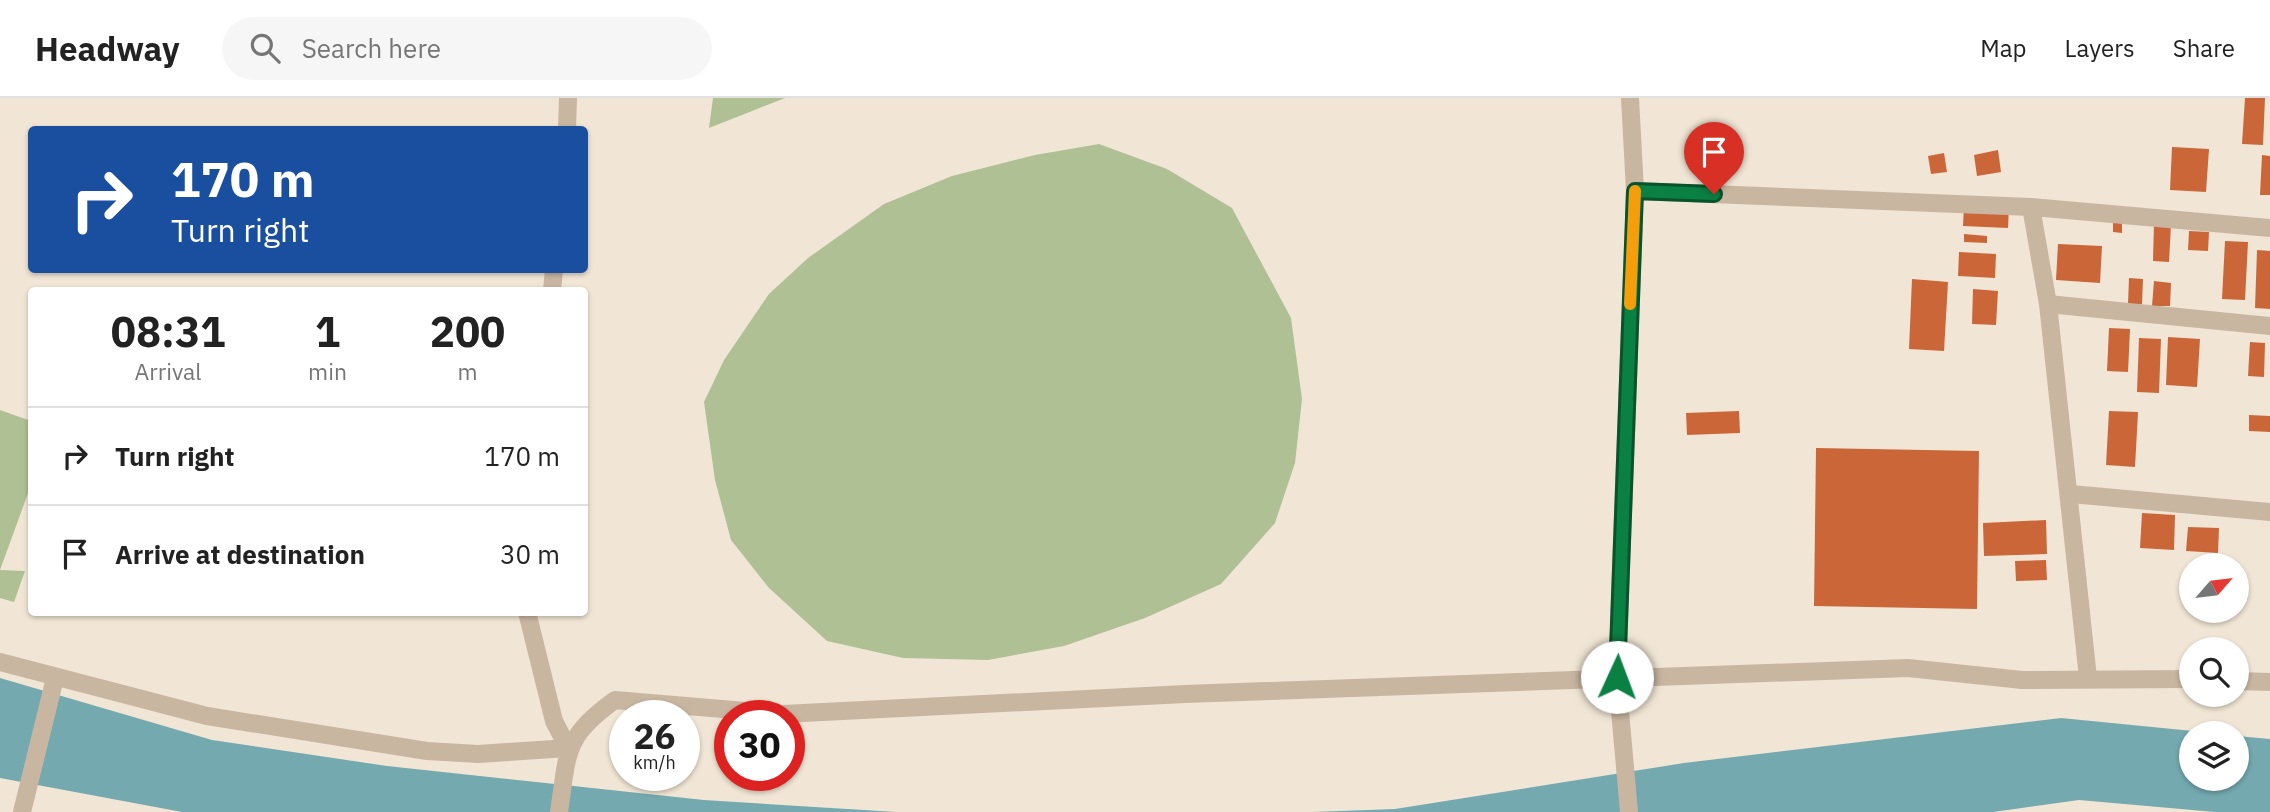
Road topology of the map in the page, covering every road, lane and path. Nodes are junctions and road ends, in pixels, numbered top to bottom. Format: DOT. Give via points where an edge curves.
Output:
graph roads {
  1 [pos="568,98"];
  2 [pos="1630,98"];
  3 [pos="567,126"];
  4 [pos="1635,191"];
  5 [pos="2031,207"];
  6 [pos="2270,228"];
  7 [pos="2048,304"];
  8 [pos="2270,326"];
  9 [pos="2071,494"];
  10 [pos="2270,512"];
  11 [pos="528,616"];
  12 [pos="0,662"];
  13 [pos="1617,677"];
  14 [pos="55,678"];
  15 [pos="2088,678"];
  16 [pos="2179,679"];
  17 [pos="2249,681"];
  18 [pos="2270,682"];
  19 [pos="567,755"];
  20 [pos="23,809"];
  21 [pos="559,812"];
  22 [pos="1629,812"];
  1 -- 3 [label="street"];
  2 -- 4 [label="street"];
  4 -- 5 [label="street"];
  4 -- 13 [label="street"];
  5 -- 6 [label="street"];
  5 -- 7 [label="street"];
  7 -- 8 [label="street"];
  7 -- 9 [label="street"];
  9 -- 10 [label="street"];
  9 -- 15 [label="street"];
  11 -- 19 [label="street"];
  12 -- 14 [label="street"];
  13 -- 15 [label="street" via="1908,668 2022,680"];
  13 -- 19 [label="street" via="783,714 615,699 590,717"];
  13 -- 22 [label="street"];
  14 -- 19 [label="street" via="207,716 427,751"];
  14 -- 20 [label="street"];
  15 -- 16 [label="street"];
  17 -- 18 [label="street"];
  19 -- 21 [label="street"];
}
